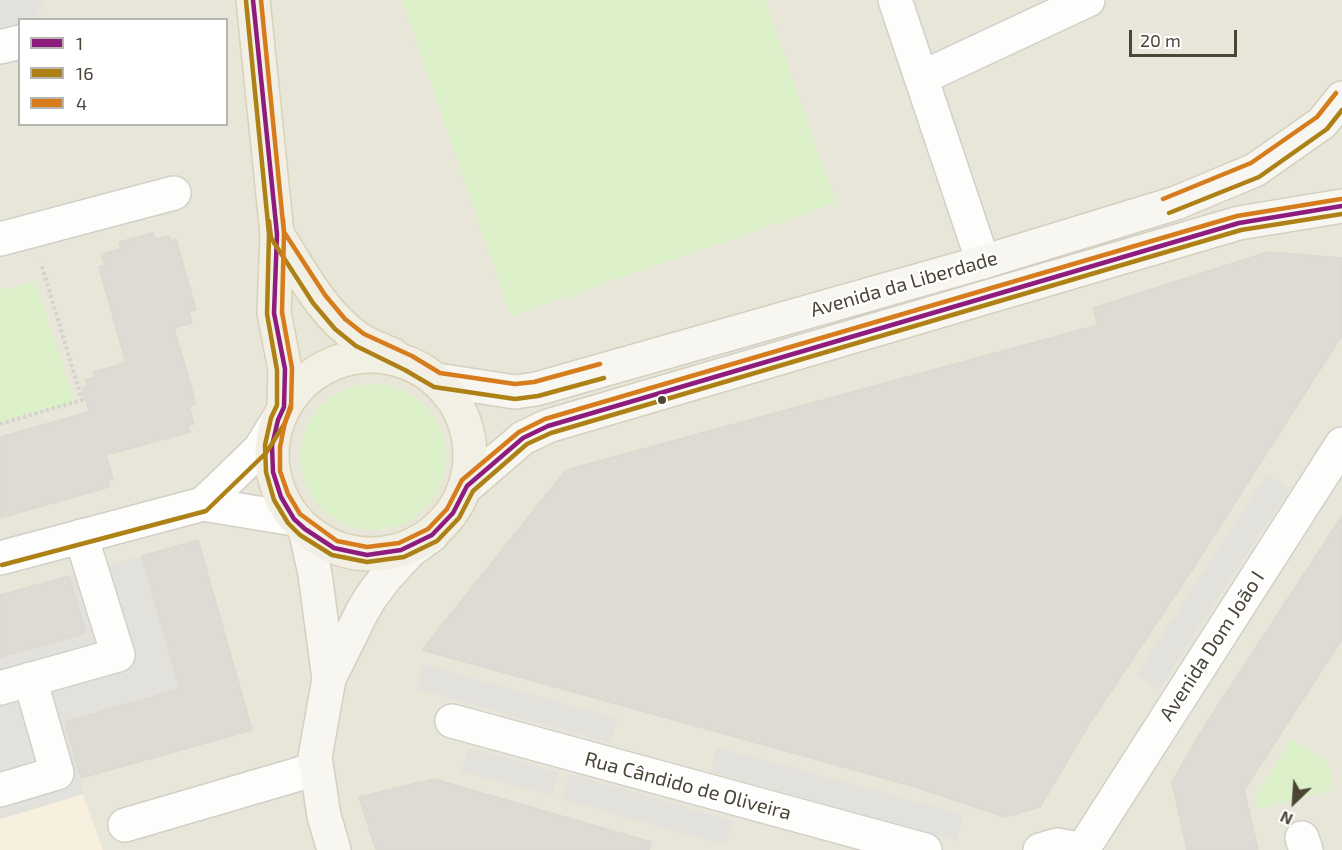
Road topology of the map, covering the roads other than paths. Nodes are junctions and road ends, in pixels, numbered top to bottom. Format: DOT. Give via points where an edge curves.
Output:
graph roads {
  1 [pos="253,0"];
  2 [pos="895,0"];
  3 [pos="1089,0"];
  4 [pos="18,42"];
  5 [pos="0,47"];
  6 [pos="921,78"];
  7 [pos="1342,98"];
  8 [pos="174,193"];
  9 [pos="1342,206"];
  10 [pos="277,234"];
  11 [pos="15,235"];
  12 [pos="983,262"];
  13 [pos="410,363"];
  14 [pos="437,380"];
  15 [pos="281,413"];
  16 [pos="1342,444"];
  17 [pos="467,486"];
  18 [pos="203,504"];
  19 [pos="300,524"];
  20 [pos="432,535"];
  21 [pos="81,536"];
  22 [pos="0,558"];
  23 [pos="329,679"];
  24 [pos="15,684"];
  25 [pos="452,721"];
  26 [pos="316,769"];
  27 [pos="0,790"];
  28 [pos="125,825"];
  29 [pos="1084,849"];
  30 [pos="334,850"];
  31 [pos="925,850"];
  32 [pos="1040,850"];
  1 -- 10 [label="main road"];
  2 -- 6 [label="street"];
  3 -- 6 [label="street"];
  4 -- 5 [label="street"];
  6 -- 12 [label="street"];
  7 -- 12 [label="main road, Avenida da Liberdade" via="1322,123 1255,170 1176,203"];
  8 -- 11 [label="street"];
  9 -- 17 [label="main road, Avenida da Liberdade" via="1239,223 548,426 523,438"];
  10 -- 13 [label="main road" via="340,324 360,340"];
  10 -- 15 [label="main road" via="274,314 285,369"];
  12 -- 14 [label="main road, Avenida da Liberdade" via="536,390 516,392"];
  13 -- 14 [label="main road"];
  13 -- 15 [label="main road" via="378,356 350,358 323,367 301,384"];
  14 -- 17 [label="main road" via="456,402 468,429 471,457"];
  15 -- 18 [label="street" via="260,449"];
  15 -- 19 [label="main road" via="272,446 273,472 281,496"];
  16 -- 29 [label="street, Avenida Dom João I"];
  17 -- 20 [label="main road" via="453,513"];
  18 -- 19 [label="street"];
  18 -- 21 [label="street"];
  19 -- 20 [label="main road" via="334,548 367,555 401,550"];
  19 -- 23 [label="main road" via="315,574"];
  20 -- 23 [label="main road" via="410,551 371,597"];
  21 -- 22 [label="street"];
  21 -- 24 [label="street" via="118,655"];
  23 -- 26 [label="main road"];
  24 -- 27 [label="street" via="57,773"];
  25 -- 31 [label="street, Rua Cândido de Oliveira"];
  26 -- 28 [label="street"];
  26 -- 30 [label="main road"];
  29 -- 32 [label="street" via="1057,845"];
}
